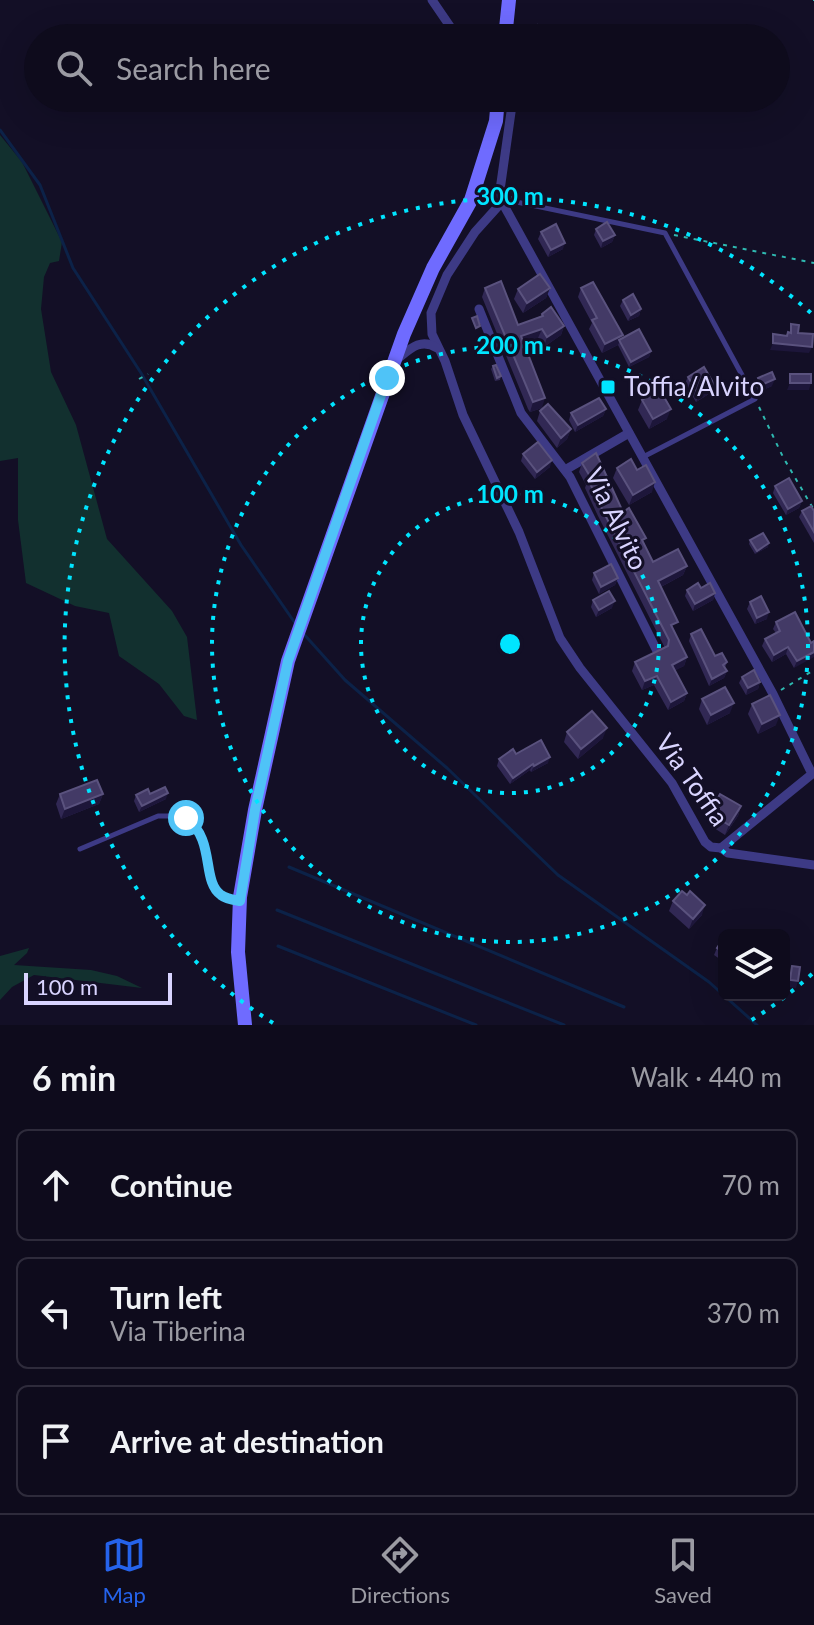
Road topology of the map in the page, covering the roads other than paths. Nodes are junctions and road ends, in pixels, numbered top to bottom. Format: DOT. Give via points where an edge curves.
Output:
graph roads {
  1 [pos="432,0"];
  2 [pos="509,0"];
  3 [pos="448,24"];
  4 [pos="506,24"];
  5 [pos="497,112"];
  6 [pos="511,112"];
  7 [pos="502,200"];
  8 [pos="479,309"];
  9 [pos="404,334"];
  10 [pos="419,343"];
  11 [pos="437,348"];
  12 [pos="393,363"];
  13 [pos="629,433"];
  14 [pos="643,457"];
  15 [pos="565,470"];
  16 [pos="657,651"];
  17 [pos="721,848"];
  18 [pos="80,849"];
  19 [pos="814,865"];
  20 [pos="240,901"];
  21 [pos="245,1025"];
  1 -- 3 [label="street"];
  2 -- 4 [label="main road"];
  5 -- 9 [label="main road" via="471,200"];
  6 -- 7 [label="street"];
  7 -- 11 [label="street, Via Toffia" via="447,275 431,313"];
  7 -- 13 [label="street, Via Toffia"];
  7 -- 14 [label="lane" via="665,233 755,399"];
  8 -- 15 [label="street" via="521,413"];
  9 -- 10 [label="street"];
  9 -- 12 [label="main road"];
  10 -- 11 [label="street"];
  10 -- 12 [label="street"];
  11 -- 17 [label="street, Via Toffia" via="560,638 672,783 705,842"];
  12 -- 20 [label="main road" via="295,638"];
  13 -- 14 [label="street, Via Toffia"];
  13 -- 15 [label="street, Via Alvito"];
  14 -- 17 [label="street, Via Toffia" via="812,774"];
  15 -- 16 [label="street, Via Alvito"];
  17 -- 19 [label="street"];
  18 -- 20 [label="lane" via="158,816 180,816 202,836 216,890"];
  20 -- 21 [label="main road" via="238,952"];
}
